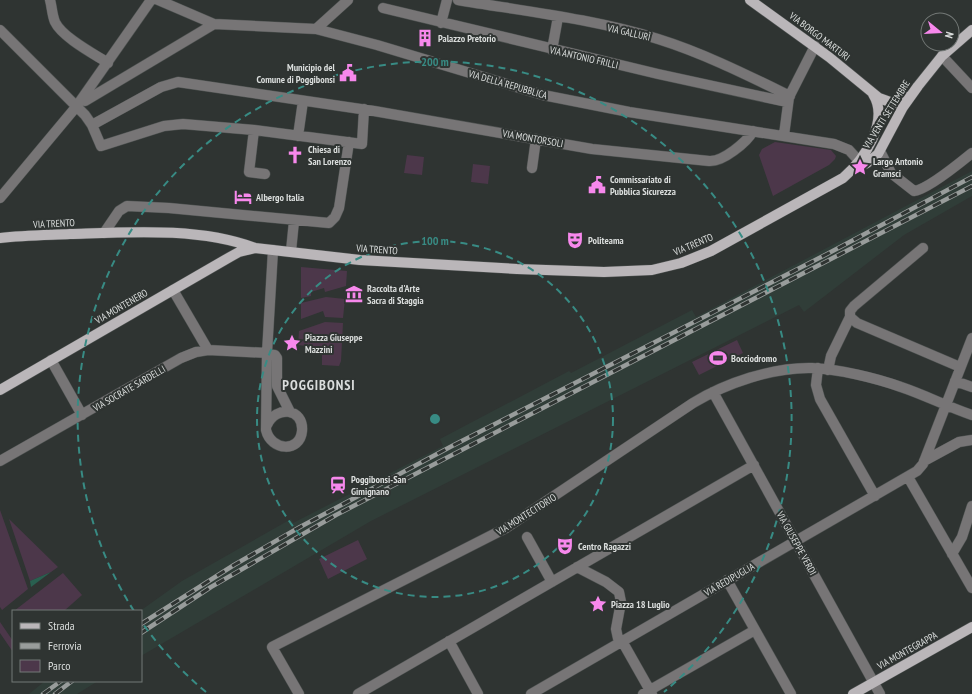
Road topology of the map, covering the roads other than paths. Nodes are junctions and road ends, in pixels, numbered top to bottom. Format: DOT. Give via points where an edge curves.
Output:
graph roads {
  1 [pos="50,0"];
  2 [pos="151,0"];
  3 [pos="158,0"];
  4 [pos="348,0"];
  5 [pos="447,0"];
  6 [pos="458,0"];
  7 [pos="750,0"];
  8 [pos="383,8"];
  9 [pos="558,18"];
  10 [pos="441,23"];
  11 [pos="214,24"];
  12 [pos="316,29"];
  13 [pos="0,30"];
  14 [pos="972,30"];
  15 [pos="815,46"];
  16 [pos="552,50"];
  17 [pos="942,56"];
  18 [pos="108,63"];
  19 [pos="972,88"];
  20 [pos="873,94"];
  21 [pos="910,96"];
  22 [pos="788,99"];
  23 [pos="303,101"];
  24 [pos="80,104"];
  25 [pos="364,109"];
  26 [pos="92,125"];
  27 [pos="254,130"];
  28 [pos="753,131"];
  29 [pos="784,135"];
  30 [pos="298,136"];
  31 [pos="536,139"];
  32 [pos="349,142"];
  33 [pos="880,151"];
  34 [pos="972,153"];
  35 [pos="859,161"];
  36 [pos="532,168"];
  37 [pos="851,171"];
  38 [pos="265,174"];
  39 [pos="0,198"];
  40 [pos="294,221"];
  41 [pos="104,233"];
  42 [pos="0,238"];
  43 [pos="220,239"];
  44 [pos="255,248"];
  45 [pos="923,248"];
  46 [pos="273,250"];
  47 [pos="291,251"];
  48 [pos="219,262"];
  49 [pos="173,290"];
  50 [pos="850,317"];
  51 [pos="972,338"];
  52 [pos="208,350"];
  53 [pos="267,353"];
  54 [pos="51,360"];
  55 [pos="960,367"];
  56 [pos="823,369"];
  57 [pos="955,381"];
  58 [pos="972,387"];
  59 [pos="0,390"];
  60 [pos="713,392"];
  61 [pos="946,406"];
  62 [pos="290,412"];
  63 [pos="82,415"];
  64 [pos="972,415"];
  65 [pos="267,425"];
  66 [pos="972,440"];
  67 [pos="0,461"];
  68 [pos="924,461"];
  69 [pos="754,465"];
  70 [pos="908,477"];
  71 [pos="875,496"];
  72 [pos="972,506"];
  73 [pos="970,520"];
  74 [pos="528,537"];
  75 [pos="796,541"];
  76 [pos="952,554"];
  77 [pos="577,567"];
  78 [pos="727,580"];
  79 [pos="552,582"];
  80 [pos="972,588"];
  81 [pos="972,627"];
  82 [pos="755,630"];
  83 [pos="449,641"];
  84 [pos="620,642"];
  85 [pos="874,682"];
  86 [pos="648,693"];
  87 [pos="299,694"];
  88 [pos="359,694"];
  89 [pos="478,694"];
  90 [pos="531,694"];
  91 [pos="791,694"];
  92 [pos="853,694"];
  93 [pos="880,694"];
  1 -- 18 [label="street" via="58,26"];
  2 -- 18 [label="street"];
  3 -- 11 [label="street, VIA DELLA REPUBBLICA"];
  4 -- 12 [label="street"];
  5 -- 10 [label="street"];
  6 -- 9 [label="street, VIA GALLURÌ"];
  7 -- 15 [label="main road, VIA BORGO MARTURI"];
  8 -- 10 [label="street, VIA ANTONIO FRILLI"];
  9 -- 16 [label="street"];
  9 -- 22 [label="street, VIA GALLURÌ" via="663,41 741,73"];
  10 -- 16 [label="street, VIA ANTONIO FRILLI"];
  11 -- 12 [label="street, VIA DELLA REPUBBLICA"];
  11 -- 24 [label="street"];
  12 -- 28 [label="street, VIA DELLA REPUBBLICA" via="538,94 629,112"];
  13 -- 24 [label="street"];
  14 -- 17 [label="main road, VIA VENTI SETTEMBRE"];
  15 -- 20 [label="main road, VIA BORGO MARTURI"];
  15 -- 22 [label="street"];
  16 -- 22 [label="street, VIA ANTONIO FRILLI"];
  17 -- 19 [label="street"];
  17 -- 21 [label="main road, VIA VENTI SETTEMBRE"];
  18 -- 24 [label="street"];
  20 -- 21 [label="main road" via="898,103"];
  20 -- 35 [label="main road" via="878,103 878,121 872,139"];
  21 -- 33 [label="main road, VIA VENTI SETTEMBRE"];
  22 -- 29 [label="street"];
  23 -- 25 [label="street, VIA MONTORSOLI"];
  23 -- 26 [label="street, VIA MONTORSOLI" via="175,83 164,85"];
  23 -- 30 [label="street"];
  24 -- 26 [label="street"];
  24 -- 39 [label="street"];
  25 -- 31 [label="street, VIA MONTORSOLI"];
  25 -- 32 [label="street" via="362,144"];
  26 -- 27 [label="street" via="101,146 177,124"];
  27 -- 30 [label="street"];
  27 -- 38 [label="street" via="249,172"];
  28 -- 29 [label="street, VIA DELLA REPUBBLICA"];
  28 -- 31 [label="street, VIA MONTORSOLI" via="742,144 713,161 601,150"];
  29 -- 35 [label="street, VIA DELLA REPUBBLICA" via="842,147 853,153"];
  30 -- 32 [label="street"];
  31 -- 36 [label="street"];
  32 -- 40 [label="street" via="336,218 328,224"];
  33 -- 34 [label="street" via="889,170 914,191 920,190"];
  33 -- 37 [label="main road, VIA VENTI SETTEMBRE" via="867,163"];
  35 -- 37 [label="main road"];
  37 -- 47 [label="main road, VIA TRENTO" via="827,188 711,251 680,264 652,270 587,272 501,268 351,259"];
  40 -- 41 [label="street" via="127,206 119,211"];
  40 -- 47 [label="street"];
  41 -- 42 [label="main road, VIA TRENTO"];
  41 -- 43 [label="main road, VIA TRENTO" via="168,232"];
  43 -- 44 [label="main road, VIA TRENTO"];
  43 -- 48 [label="main road" via="225,251"];
  44 -- 46 [label="main road, VIA TRENTO"];
  44 -- 48 [label="main road, VIA MONTENERO" via="239,252"];
  45 -- 50 [label="street" via="853,308"];
  46 -- 47 [label="main road, VIA TRENTO"];
  46 -- 53 [label="street"];
  48 -- 49 [label="main road, VIA MONTENERO"];
  49 -- 52 [label="street"];
  49 -- 54 [label="main road, VIA MONTENERO"];
  50 -- 55 [label="street" via="857,323"];
  50 -- 56 [label="street"];
  51 -- 55 [label="street"];
  52 -- 53 [label="street, VIA SOCRATE SARDELLI"];
  52 -- 63 [label="street, VIA SOCRATE SARDELLI" via="181,358"];
  53 -- 62 [label="street" via="277,357 277,386"];
  53 -- 65 [label="street"];
  54 -- 59 [label="main road, VIA MONTENERO"];
  54 -- 63 [label="street"];
  55 -- 57 [label="street"];
  56 -- 60 [label="street, VIA MONTECITORIO" via="795,369 763,375 733,383"];
  56 -- 61 [label="street, VIA MONTECITORIO" via="900,387"];
  56 -- 71 [label="street" via="816,385 820,399"];
  57 -- 58 [label="street"];
  57 -- 61 [label="street"];
  60 -- 69 [label="street, VIA GIUSEPPE VERDI"];
  60 -- 87 [label="street, VIA MONTECITORIO" via="506,528 272,647"];
  61 -- 64 [label="street, VIA MONTECITORIO"];
  61 -- 68 [label="street"];
  62 -- 65 [label="street" via="278,412"];
  62 -- 65 [label="street" via="299,419 302,430 294,444 283,447 274,443 268,435"];
  63 -- 67 [label="street, VIA SOCRATE SARDELLI"];
  66 -- 68 [label="street" via="959,442"];
  68 -- 70 [label="street, VIA REDIPUGLIA" via="919,470"];
  69 -- 75 [label="street, VIA GIUSEPPE VERDI"];
  69 -- 77 [label="street"];
  70 -- 71 [label="street, VIA REDIPUGLIA"];
  70 -- 76 [label="street"];
  71 -- 75 [label="street, VIA REDIPUGLIA"];
  72 -- 73 [label="street"];
  73 -- 76 [label="street"];
  74 -- 79 [label="street"];
  75 -- 78 [label="street, VIA REDIPUGLIA"];
  75 -- 85 [label="street, VIA GIUSEPPE VERDI"];
  76 -- 80 [label="street"];
  77 -- 79 [label="street"];
  77 -- 84 [label="street" via="619,592 621,602 616,629"];
  78 -- 82 [label="street"];
  78 -- 84 [label="street, VIA REDIPUGLIA"];
  79 -- 83 [label="street"];
  81 -- 85 [label="main road, VIA MONTEGRAPPA"];
  82 -- 86 [label="street"];
  82 -- 91 [label="street"];
  83 -- 88 [label="street"];
  83 -- 89 [label="street"];
  84 -- 86 [label="street"];
  84 -- 90 [label="street, VIA REDIPUGLIA"];
  85 -- 92 [label="main road, VIA MONTEGRAPPA"];
  85 -- 93 [label="street, VIA GIUSEPPE VERDI"];
}
